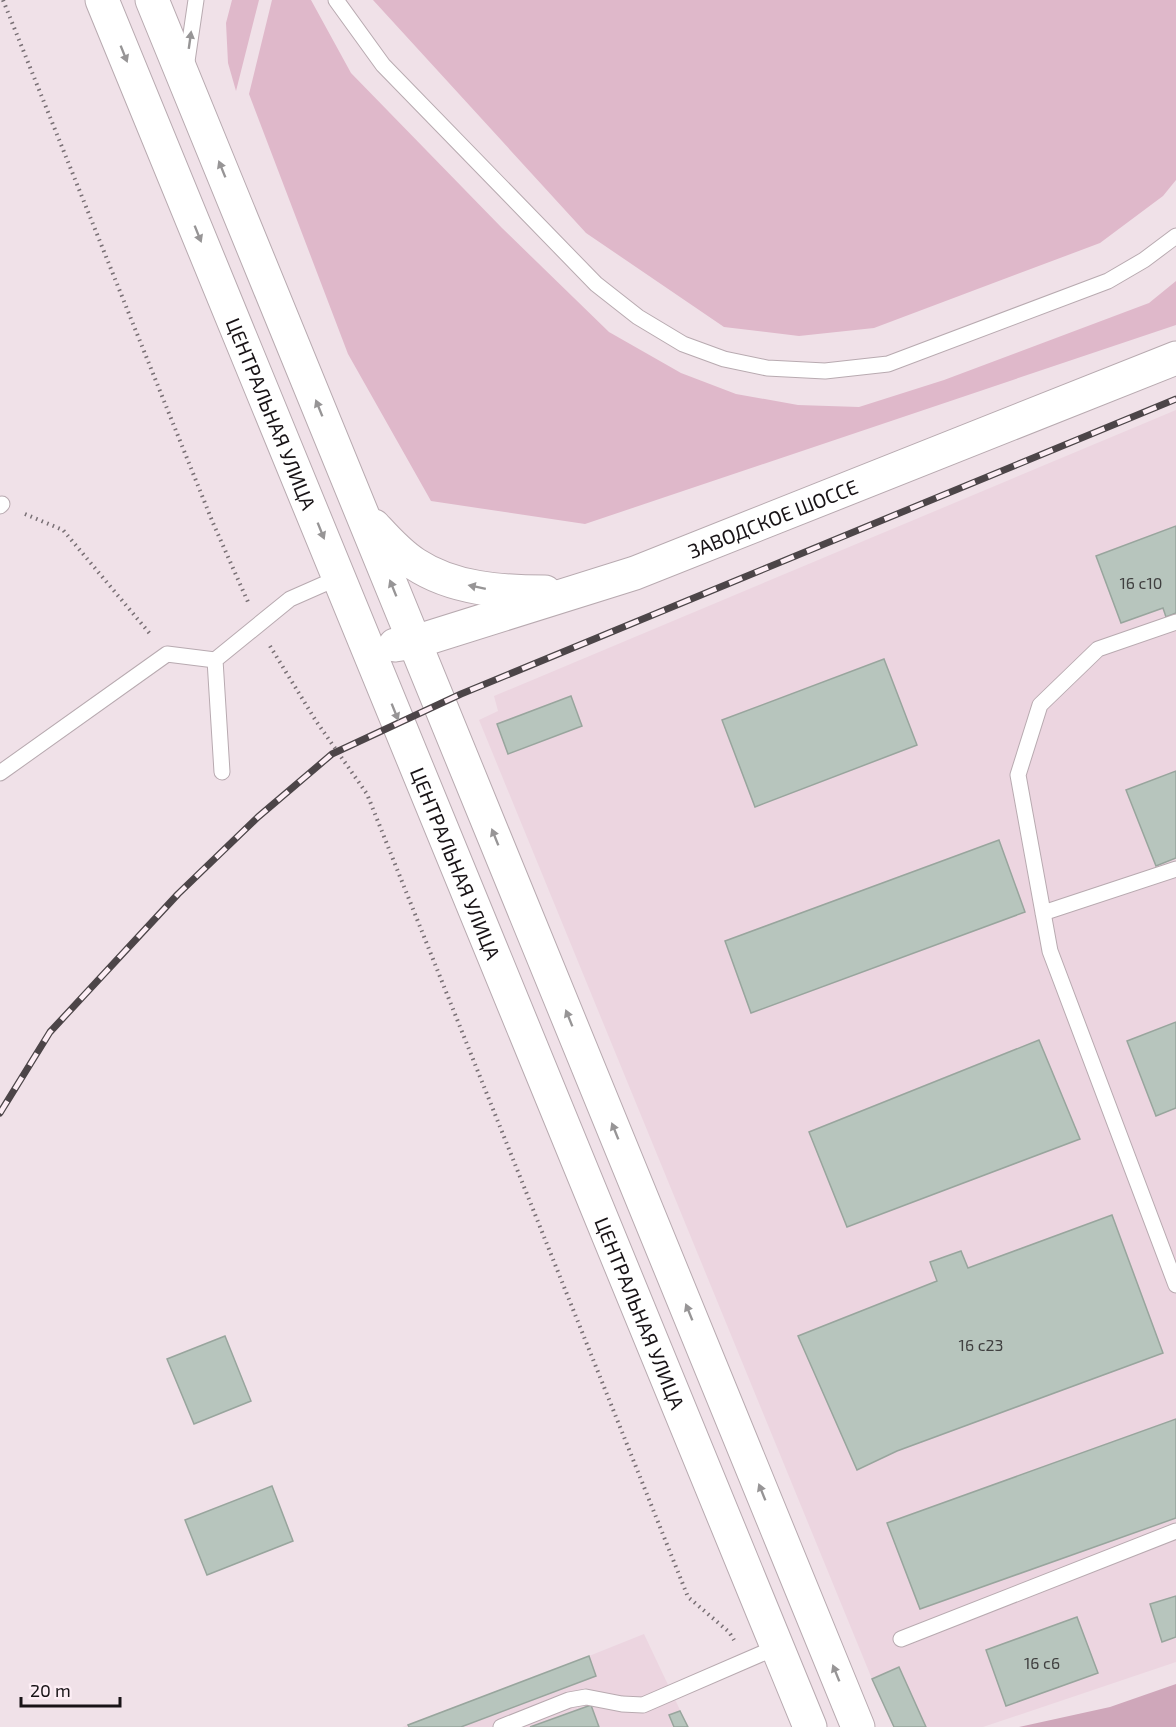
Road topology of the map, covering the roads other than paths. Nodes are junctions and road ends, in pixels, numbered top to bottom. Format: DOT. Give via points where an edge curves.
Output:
graph roads {
  1 [pos="102,0"];
  2 [pos="152,0"];
  3 [pos="196,0"];
  4 [pos="336,0"];
  5 [pos="185,80"];
  6 [pos="1176,236"];
  7 [pos="1176,358"];
  8 [pos="363,514"];
  9 [pos="339,577"];
  10 [pos="577,592"];
  11 [pos="1176,622"];
  12 [pos="363,634"];
  13 [pos="415,642"];
  14 [pos="215,660"];
  15 [pos="222,772"];
  16 [pos="0,773"];
  17 [pos="1176,869"];
  18 [pos="1043,913"];
  19 [pos="1176,1285"];
  20 [pos="1176,1531"];
  21 [pos="901,1639"];
  22 [pos="777,1647"];
  23 [pos="802,1722"];
  24 [pos="501,1727"];
  25 [pos="858,1727"];
  1 -- 9 [label="main road, ЦЕНТРАЛЬНАЯ УЛИЦА, one-way"];
  2 -- 5 [label="main road"];
  5 -- 3 [label="lane, one-way"];
  4 -- 6 [label="lane" via="383,65 596,284 638,317 683,344 724,359 767,368 825,372 888,364 1108,280"];
  8 -- 5 [label="main road, one-way"];
  7 -- 10 [label="main road, ЗАВОДСКОЕ ШОССЕ" via="635,573"];
  10 -- 8 [label="main road, one-way" via="489,590 448,579 414,564"];
  13 -- 8 [label="main road, one-way"];
  9 -- 12 [label="main road, ЦЕНТРАЛЬНАЯ УЛИЦА"];
  9 -- 14 [label="lane" via="290,599"];
  10 -- 13 [label="main road, ЗАВОДСКОЕ ШОССЕ"];
  11 -- 18 [label="lane" via="1098,650 1040,705 1018,775"];
  12 -- 13 [label="main road, ЗАВОДСКОЕ ШОССЕ" via="388,646"];
  12 -- 22 [label="main road, ЦЕНТРАЛЬНАЯ УЛИЦА, one-way"];
  25 -- 13 [label="main road, one-way"];
  14 -- 15 [label="lane"];
  14 -- 16 [label="lane" via="167,654"];
  17 -- 18 [label="lane"];
  18 -- 19 [label="lane" via="1050,951"];
  20 -- 21 [label="lane"];
  22 -- 23 [label="main road, ЦЕНТРАЛЬНАЯ УЛИЦА"];
  22 -- 24 [label="lane" via="643,1705 586,1696"];
}
